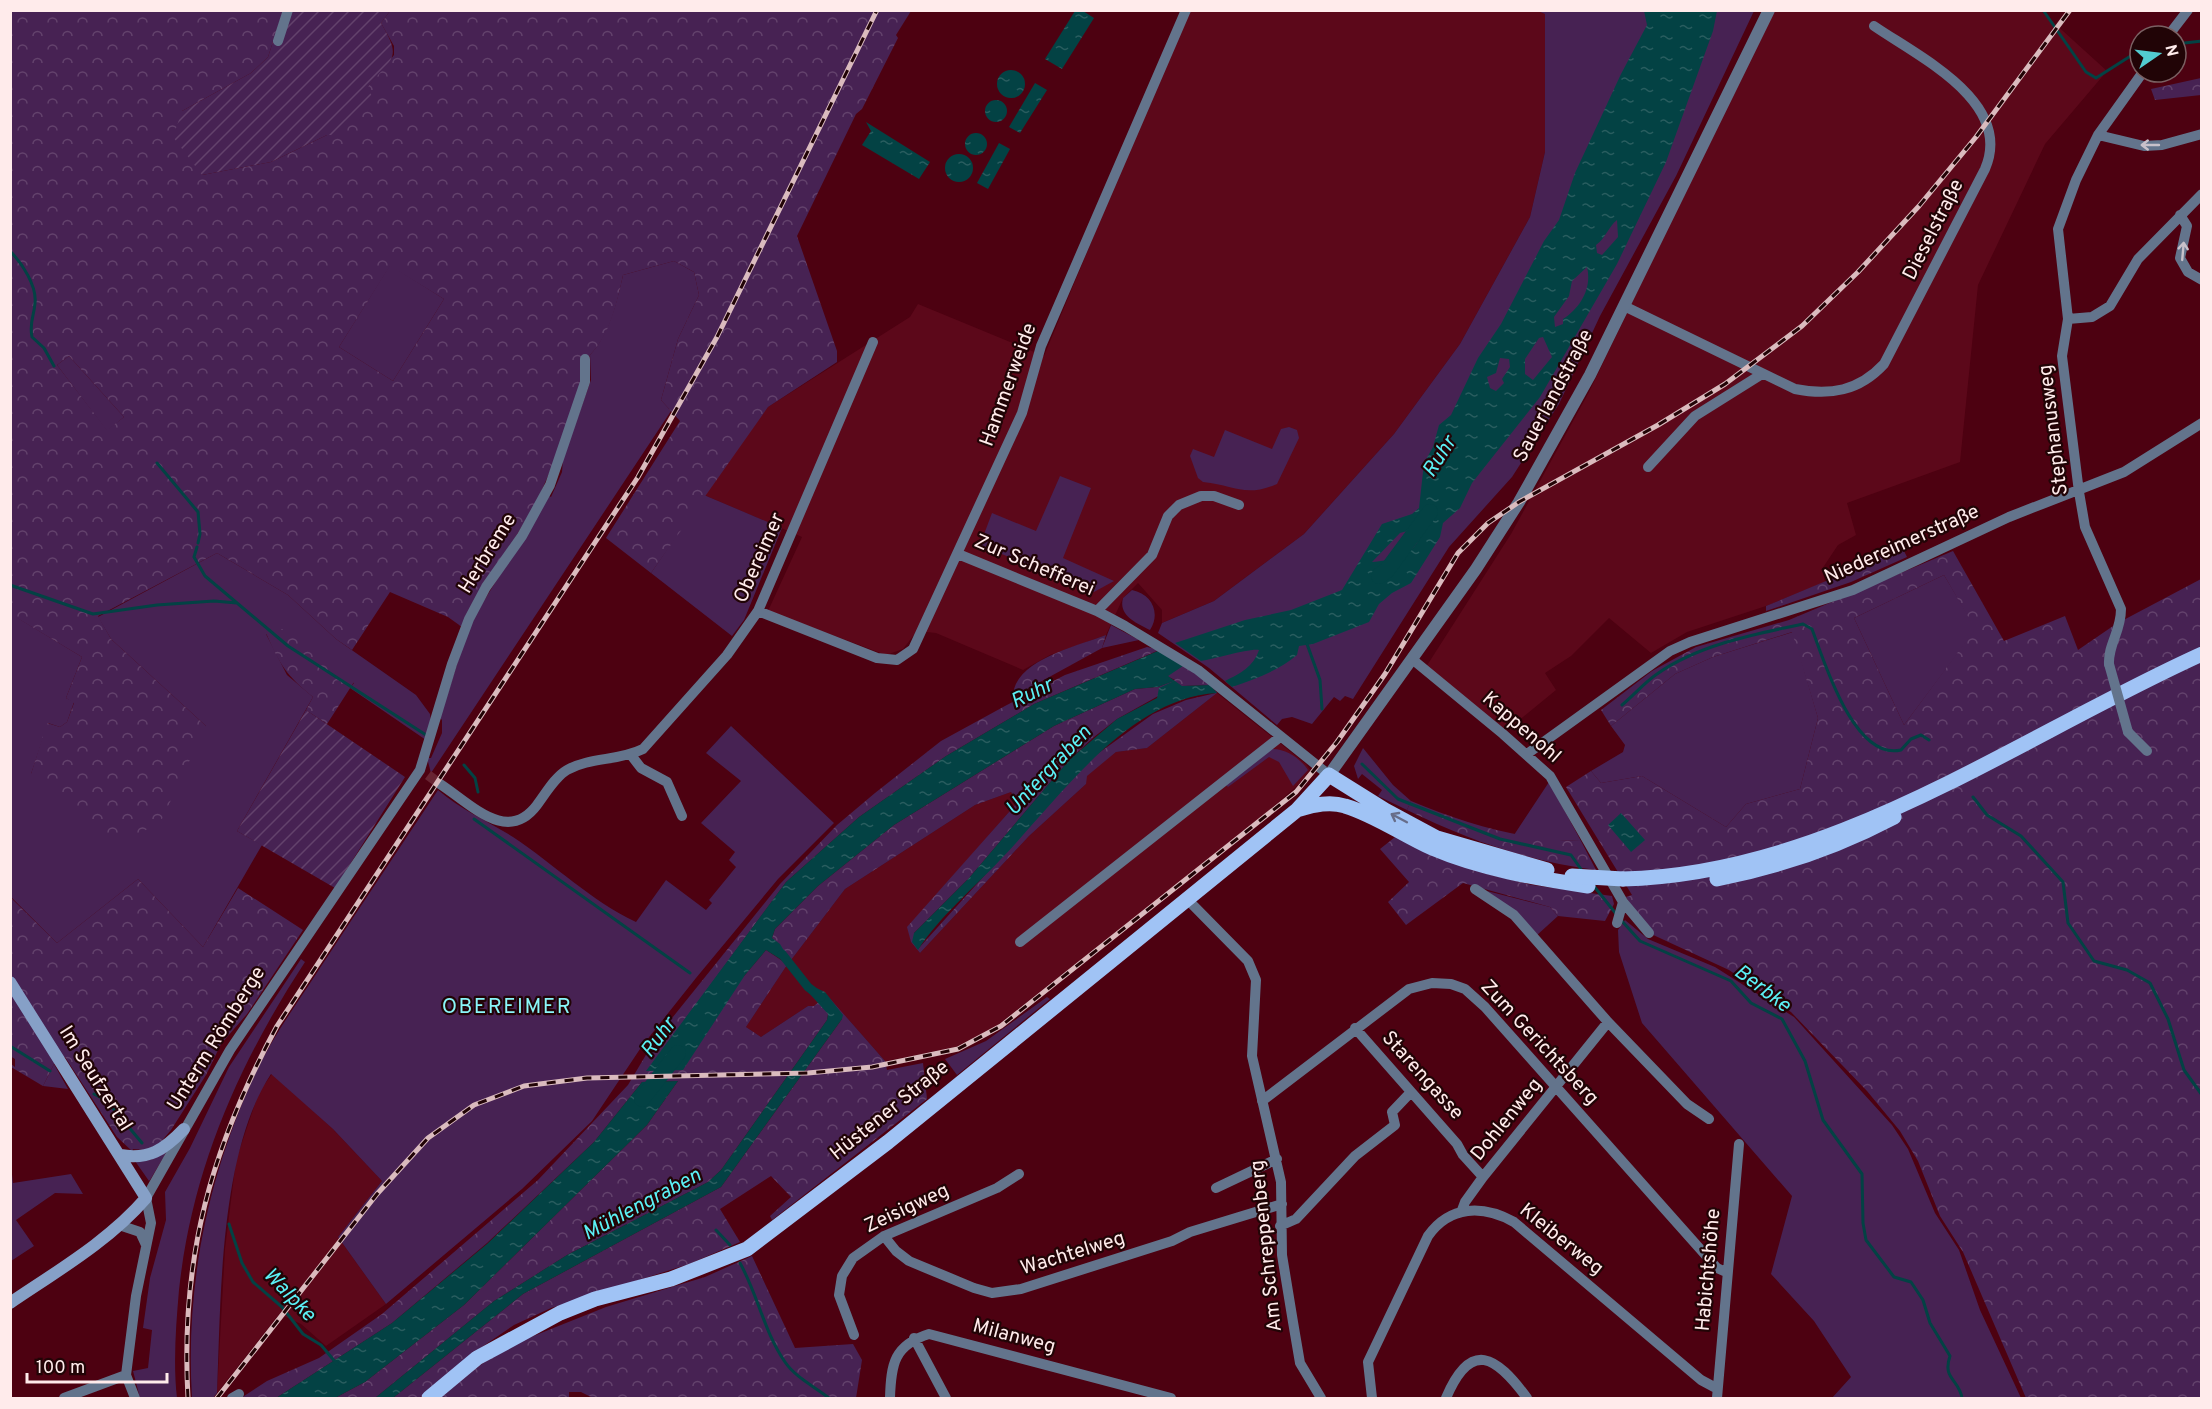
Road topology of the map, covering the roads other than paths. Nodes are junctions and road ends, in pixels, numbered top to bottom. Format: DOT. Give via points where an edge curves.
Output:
graph roads {
  1 [pos="288,10"];
  2 [pos="1186,10"];
  3 [pos="1769,10"];
  4 [pos="2188,10"];
  5 [pos="2178,24"];
  6 [pos="1874,26"];
  7 [pos="278,41"];
  8 [pos="2134,84"];
  9 [pos="2202,134"];
  10 [pos="2098,135"];
  11 [pos="2202,194"];
  12 [pos="2180,215"];
  13 [pos="2202,280"];
  14 [pos="1624,306"];
  15 [pos="2068,319"];
  16 [pos="873,342"];
  17 [pos="585,359"];
  18 [pos="1762,374"];
  19 [pos="2202,423"];
  20 [pos="1648,467"];
  21 [pos="2079,492"];
  22 [pos="1239,505"];
  23 [pos="958,554"];
  24 [pos="758,611"];
  25 [pos="1096,611"];
  26 [pos="2202,654"];
  27 [pos="1412,659"];
  28 [pos="1280,737"];
  29 [pos="2147,751"];
  30 [pos="1527,754"];
  31 [pos="631,755"];
  32 [pos="424,772"];
  33 [pos="1329,775"];
  34 [pos="440,784"];
  35 [pos="1344,805"];
  36 [pos="1297,810"];
  37 [pos="682,816"];
  38 [pos="1628,883"];
  39 [pos="1475,889"];
  40 [pos="1186,898"];
  41 [pos="1622,906"];
  42 [pos="1617,923"];
  43 [pos="1649,933"];
  44 [pos="1020,942"];
  45 [pos="10,982"];
  46 [pos="1608,1022"];
  47 [pos="1355,1028"];
  48 [pos="1556,1087"];
  49 [pos="1411,1092"];
  50 [pos="1262,1101"];
  51 [pos="1708,1119"];
  52 [pos="184,1129"];
  53 [pos="1739,1144"];
  54 [pos="120,1155"];
  55 [pos="1276,1159"];
  56 [pos="1019,1174"];
  57 [pos="1483,1177"];
  58 [pos="1216,1188"];
  59 [pos="147,1198"];
  60 [pos="1282,1204"];
  61 [pos="1462,1210"];
  62 [pos="119,1225"];
  63 [pos="1280,1226"];
  64 [pos="884,1236"];
  65 [pos="147,1246"];
  66 [pos="1726,1272"];
  67 [pos="10,1304"];
  68 [pos="854,1335"];
  69 [pos="914,1338"];
  70 [pos="126,1375"];
  71 [pos="1716,1393"];
  72 [pos="64,1398"];
  73 [pos="135,1398"];
  74 [pos="429,1398"];
  75 [pos="890,1398"];
  76 [pos="946,1398"];
  77 [pos="1171,1398"];
  78 [pos="1321,1398"];
  79 [pos="1372,1398"];
  80 [pos="1446,1398"];
  81 [pos="1527,1398"];
  1 -- 7 [label="street"];
  2 -- 23 [label="street, Hammerweide" via="1041,346 1022,413"];
  3 -- 14 [label="street, Sauerlandstraße"];
  4 -- 5 [label="street"];
  6 -- 18 [label="street, Dieselstraße" via="1948,77 1978,106 1992,135 1988,163 1893,350 1877,371 1853,387 1823,393 1787,387"];
  8 -- 10 [label="street, Stephanusweg"];
  9 -- 10 [label="street, one-way" via="2144,146"];
  10 -- 15 [label="street, Stephanusweg" via="2058,229"];
  11 -- 12 [label="street"];
  13 -- 12 [label="street, one-way" via="2188,272 2180,258 2187,226"];
  12 -- 15 [label="street" via="2138,259 2109,306 2092,317"];
  14 -- 18 [label="street, Dieselstraße"];
  14 -- 27 [label="street, Sauerlandstraße" via="1590,375 1504,526"];
  15 -- 21 [label="street, Stephanusweg" via="2062,356"];
  16 -- 24 [label="street, Obereimer"];
  17 -- 32 [label="street, Herbreme" via="585,382 550,485 466,626"];
  18 -- 20 [label="street" via="1695,416"];
  19 -- 21 [label="street, Niedereimerstraße" via="2124,472"];
  21 -- 29 [label="street, Stephanusweg, bridge" via="2085,527 2121,609 2121,623 2108,652 2109,664 2128,732"];
  21 -- 30 [label="street, Niedereimerstraße" via="2009,517 1853,590 1670,651"];
  22 -- 25 [label="street, Zur Schefferei" via="1214,496 1201,496 1179,505 1168,516 1152,555"];
  23 -- 24 [label="street, Hammerweide" via="913,649 897,660 877,658"];
  23 -- 25 [label="street, Zur Schefferei"];
  24 -- 31 [label="street, Obereimer" via="727,655 643,749"];
  25 -- 28 [label="street, Zur Schefferei" via="1198,670"];
  26 -- 38 [label="main road" via="1980,768 1837,833 1756,860"];
  27 -- 30 [label="street, Kappenohl"];
  27 -- 33 [label="street, Sauerlandstraße"];
  28 -- 33 [label="street"];
  28 -- 44 [label="street"];
  30 -- 41 [label="street, Kappenohl" via="1550,776"];
  31 -- 34 [label="street, Obereimer" via="566,771 529,815 510,824 498,821"];
  31 -- 37 [label="street" via="641,768 667,782"];
  32 -- 52 [label="street, Unterm Römberge" via="235,1042"];
  33 -- 35 [label="main road"];
  33 -- 36 [label="main road, Hüstener Straße"];
  38 -- 33 [label="main road, one-way, bridge" via="1525,866 1437,838"];
  35 -- 36 [label="main road" via="1321,804"];
  35 -- 38 [label="main road" via="1433,848 1484,866 1588,886"];
  36 -- 40 [label="main road, Hüstener Straße"];
  39 -- 46 [label="street" via="1520,922"];
  40 -- 50 [label="street, Am Schreppenberg" via="1255,974 1252,1048"];
  40 -- 74 [label="main road, Hüstener Straße" via="888,1142 747,1249 671,1279 595,1299 560,1314 477,1358"];
  41 -- 42 [label="street"];
  41 -- 43 [label="street, Kappenohl"];
  45 -- 54 [label="main road, Im Seufzertal"];
  46 -- 48 [label="street, Dohlenweg"];
  46 -- 51 [label="street" via="1687,1104"];
  47 -- 48 [label="street, Zum Gerichtsberg" via="1409,989 1432,983 1451,984 1465,989 1485,1007"];
  47 -- 49 [label="street, Starengasse"];
  47 -- 50 [label="street, Zum Gerichtsberg"];
  48 -- 57 [label="street, Dohlenweg"];
  48 -- 66 [label="street, Zum Gerichtsberg" via="1717,1269"];
  49 -- 57 [label="street, Starengasse"];
  49 -- 63 [label="street" via="1392,1112 1395,1125 1355,1156 1296,1218"];
  50 -- 55 [label="street, Am Schreppenberg"];
  52 -- 54 [label="main road" via="166,1148 151,1155"];
  52 -- 59 [label="street, Unterm Römberge"];
  53 -- 66 [label="street, Habichtshöhe"];
  54 -- 59 [label="main road, Im Seufzertal"];
  55 -- 58 [label="street"];
  55 -- 60 [label="street, Am Schreppenberg"];
  56 -- 64 [label="street, Zeisigweg" via="997,1188"];
  57 -- 61 [label="street, Dohlenweg"];
  59 -- 62 [label="main road, Unterm Römberge"];
  59 -- 65 [label="street" via="151,1223"];
  60 -- 63 [label="street, Am Schreppenberg"];
  60 -- 64 [label="street, Wachtelweg" via="1034,1285 992,1293 909,1261"];
  61 -- 71 [label="street, Kleiberweg" via="1496,1213 1514,1222"];
  61 -- 79 [label="street" via="1432,1231 1386,1322 1368,1362"];
  62 -- 65 [label="street" via="140,1232"];
  62 -- 67 [label="main road, Unterm Römberge"];
  63 -- 78 [label="street, Am Schreppenberg" via="1300,1363"];
  64 -- 68 [label="street, Zeisigweg" via="853,1258 842,1276 839,1295"];
  65 -- 70 [label="street"];
  66 -- 71 [label="street, Habichtshöhe"];
  69 -- 75 [label="street" via="901,1349 891,1371"];
  69 -- 76 [label="street"];
  69 -- 77 [label="street, Milanweg" via="929,1334"];
  70 -- 72 [label="street"];
  70 -- 73 [label="street"];
  80 -- 81 [label="street" via="1462,1369 1481,1360 1501,1368"];
}
